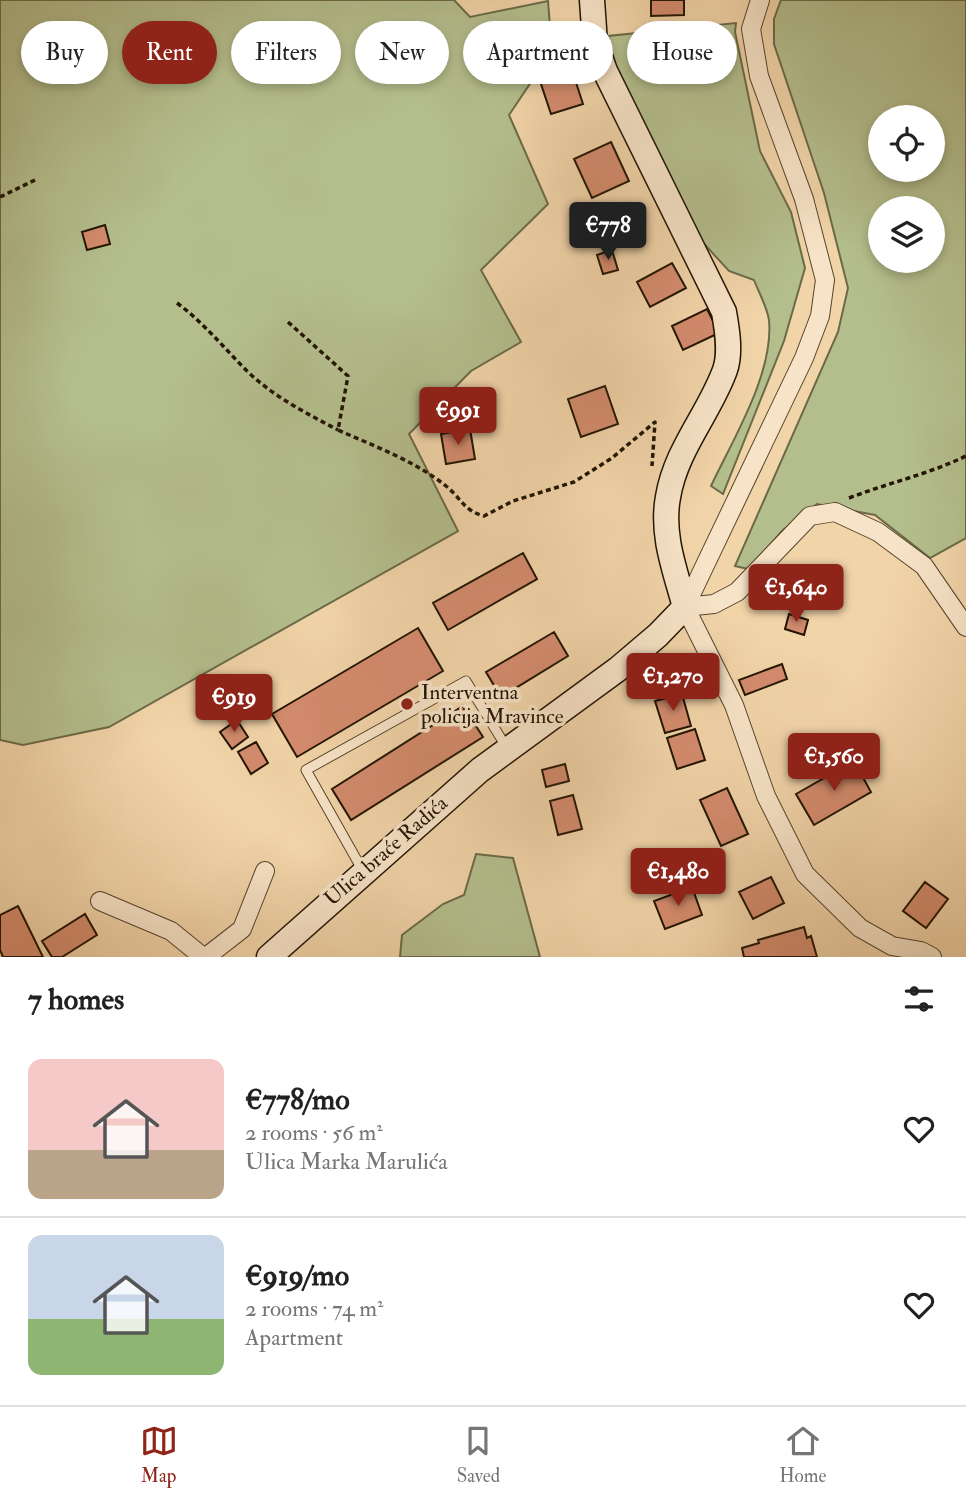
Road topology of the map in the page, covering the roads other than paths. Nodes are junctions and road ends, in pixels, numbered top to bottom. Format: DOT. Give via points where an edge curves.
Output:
graph roads {
  1 [pos="592,0"];
  2 [pos="760,0"];
  3 [pos="685,607"];
  4 [pos="966,627"];
  5 [pos="508,750"];
  6 [pos="265,871"];
  7 [pos="363,871"];
  8 [pos="100,901"];
  9 [pos="205,957"];
  10 [pos="269,957"];
  11 [pos="932,957"];
  1 -- 3 [label="main road" via="595,43 605,71 724,312 728,334 726,368 687,440 668,496 666,537"];
  2 -- 3 [label="street" via="751,29 759,76 804,199 825,280 820,316 804,358"];
  3 -- 4 [label="street" via="714,604 737,592 810,516 835,512 878,532 924,566"];
  3 -- 5 [label="main road, Ulica braće Radića" via="618,670"];
  3 -- 11 [label="street" via="734,705 766,796 805,874 860,928 892,946"];
  5 -- 7 [label="main road, Ulica braće Radića"];
  5 -- 7 [label="lane" via="466,681 306,771"];
  6 -- 9 [label="street" via="242,929"];
  7 -- 10 [label="main road, Ulica braće Radića"];
  8 -- 9 [label="street" via="171,931"];
}
